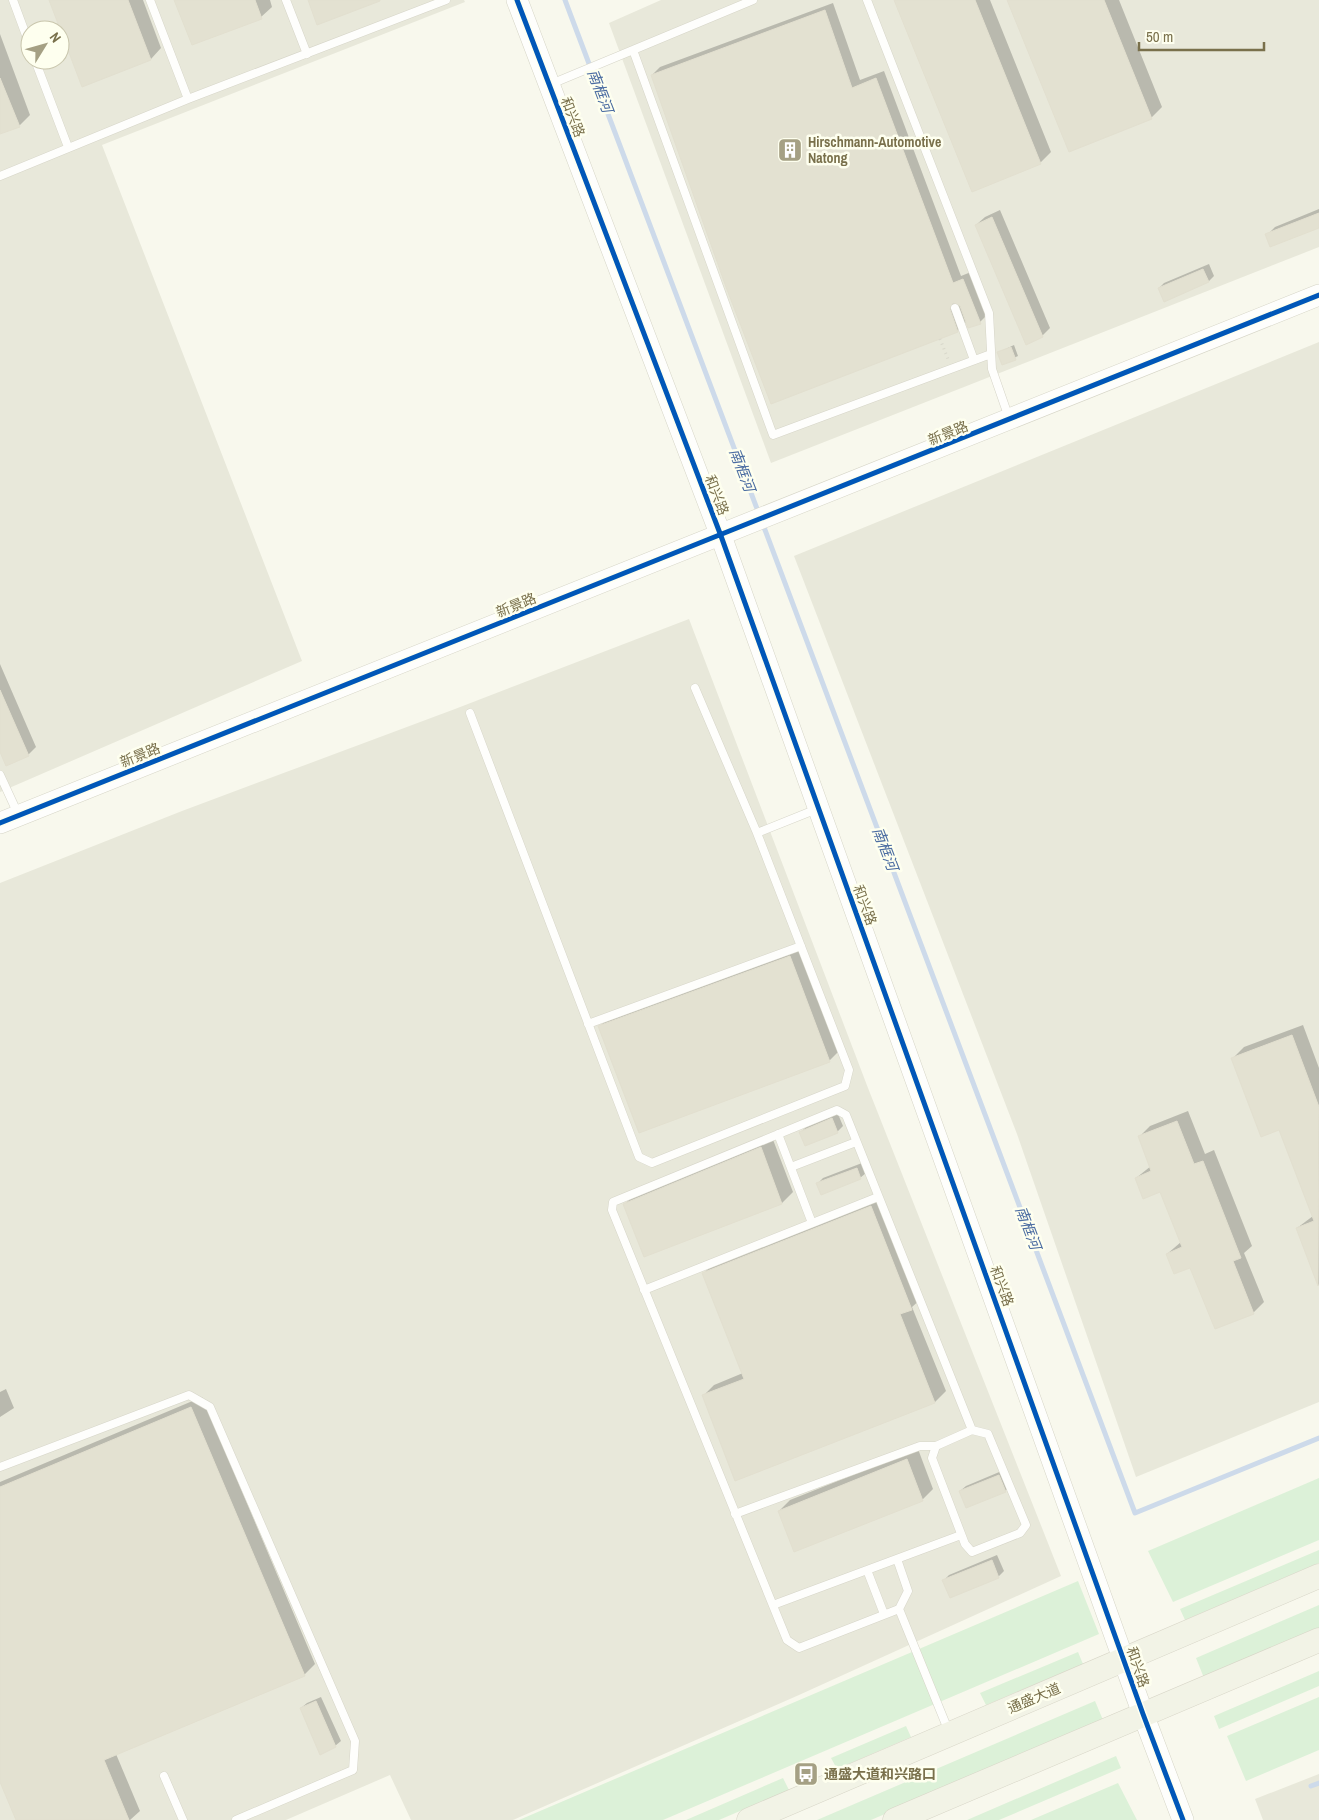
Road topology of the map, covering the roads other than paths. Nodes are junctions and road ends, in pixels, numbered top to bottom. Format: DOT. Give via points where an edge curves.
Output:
graph roads {
  1 [pos="13,0"];
  2 [pos="150,0"];
  3 [pos="286,0"];
  4 [pos="446,0"];
  5 [pos="517,0"];
  6 [pos="753,0"];
  7 [pos="867,0"];
  8 [pos="435,2"];
  9 [pos="20,20"];
  10 [pos="633,50"];
  11 [pos="307,54"];
  12 [pos="39,70"];
  13 [pos="549,84"];
  14 [pos="188,98"];
  15 [pos="68,147"];
  16 [pos="0,176"];
  17 [pos="1319,295"];
  18 [pos="955,308"];
  19 [pos="991,354"];
  20 [pos="974,360"];
  21 [pos="1010,420"];
  22 [pos="721,536"];
  23 [pos="694,688"];
  24 [pos="470,713"];
  25 [pos="0,775"];
  26 [pos="818,808"];
  27 [pos="10,819"];
  28 [pos="756,833"];
  29 [pos="801,946"];
  30 [pos="588,1024"];
  31 [pos="778,1134"];
  32 [pos="856,1142"];
  33 [pos="790,1167"];
  34 [pos="878,1197"];
  35 [pos="812,1223"];
  36 [pos="644,1290"];
  37 [pos="972,1430"];
  38 [pos="936,1446"];
  39 [pos="0,1467"];
  40 [pos="736,1514"];
  41 [pos="961,1535"];
  42 [pos="897,1559"];
  43 [pos="867,1570"];
  44 [pos="1319,1576"];
  45 [pos="773,1605"];
  46 [pos="899,1609"];
  47 [pos="884,1614"];
  48 [pos="1319,1640"];
  49 [pos="1124,1659"];
  50 [pos="1143,1714"];
  51 [pos="949,1733"];
  52 [pos="164,1776"];
  53 [pos="183,1820"];
  54 [pos="236,1820"];
  55 [pos="749,1820"];
  56 [pos="895,1820"];
  57 [pos="1183,1820"];
  1 -- 9 [label="lane"];
  2 -- 14 [label="lane"];
  3 -- 11 [label="lane"];
  4 -- 8 [label="lane"];
  5 -- 13 [label="street, 和兴路"];
  6 -- 10 [label="lane"];
  7 -- 19 [label="lane" via="989,313"];
  8 -- 11 [label="lane"];
  10 -- 13 [label="lane"];
  10 -- 20 [label="lane" via="773,434"];
  11 -- 14 [label="lane"];
  12 -- 15 [label="lane"];
  13 -- 22 [label="street, 和兴路"];
  14 -- 15 [label="lane"];
  15 -- 16 [label="lane"];
  17 -- 21 [label="street, 新景路"];
  18 -- 20 [label="lane"];
  19 -- 20 [label="lane"];
  19 -- 21 [label="lane" via="992,369"];
  21 -- 22 [label="street, 新景路"];
  22 -- 26 [label="street, 和兴路"];
  22 -- 27 [label="street, 新景路"];
  23 -- 28 [label="lane"];
  24 -- 30 [label="lane"];
  25 -- 27 [label="lane"];
  26 -- 28 [label="lane"];
  26 -- 49 [label="street, 和兴路"];
  28 -- 29 [label="lane"];
  29 -- 30 [label="lane"];
  29 -- 30 [label="lane" via="849,1070 846,1086 652,1163 639,1157"];
  31 -- 32 [label="lane" via="837,1110 846,1115"];
  31 -- 33 [label="lane"];
  31 -- 36 [label="lane" via="613,1202 612,1210"];
  32 -- 33 [label="lane"];
  32 -- 34 [label="lane"];
  33 -- 35 [label="lane"];
  34 -- 35 [label="lane"];
  34 -- 37 [label="lane"];
  35 -- 36 [label="lane"];
  36 -- 40 [label="lane"];
  37 -- 38 [label="lane"];
  37 -- 41 [label="lane" via="988,1434 1026,1525 1020,1533 972,1552"];
  38 -- 40 [label="lane" via="920,1446"];
  38 -- 41 [label="lane" via="932,1458"];
  39 -- 54 [label="lane" via="188,1395 210,1407 355,1741 353,1770"];
  40 -- 45 [label="lane"];
  41 -- 42 [label="lane"];
  42 -- 43 [label="lane"];
  42 -- 46 [label="lane" via="908,1591"];
  43 -- 45 [label="lane"];
  43 -- 47 [label="lane"];
  44 -- 49 [label="main road, 通盛大道"];
  45 -- 47 [label="lane" via="787,1640 799,1648"];
  46 -- 47 [label="lane"];
  46 -- 51 [label="lane"];
  48 -- 50 [label="main road"];
  49 -- 50 [label="street, 和兴路"];
  49 -- 51 [label="main road, 通盛大道"];
  50 -- 56 [label="main road"];
  50 -- 57 [label="street, 和兴路"];
  51 -- 55 [label="main road, 通盛大道"];
  52 -- 53 [label="lane"];
}
